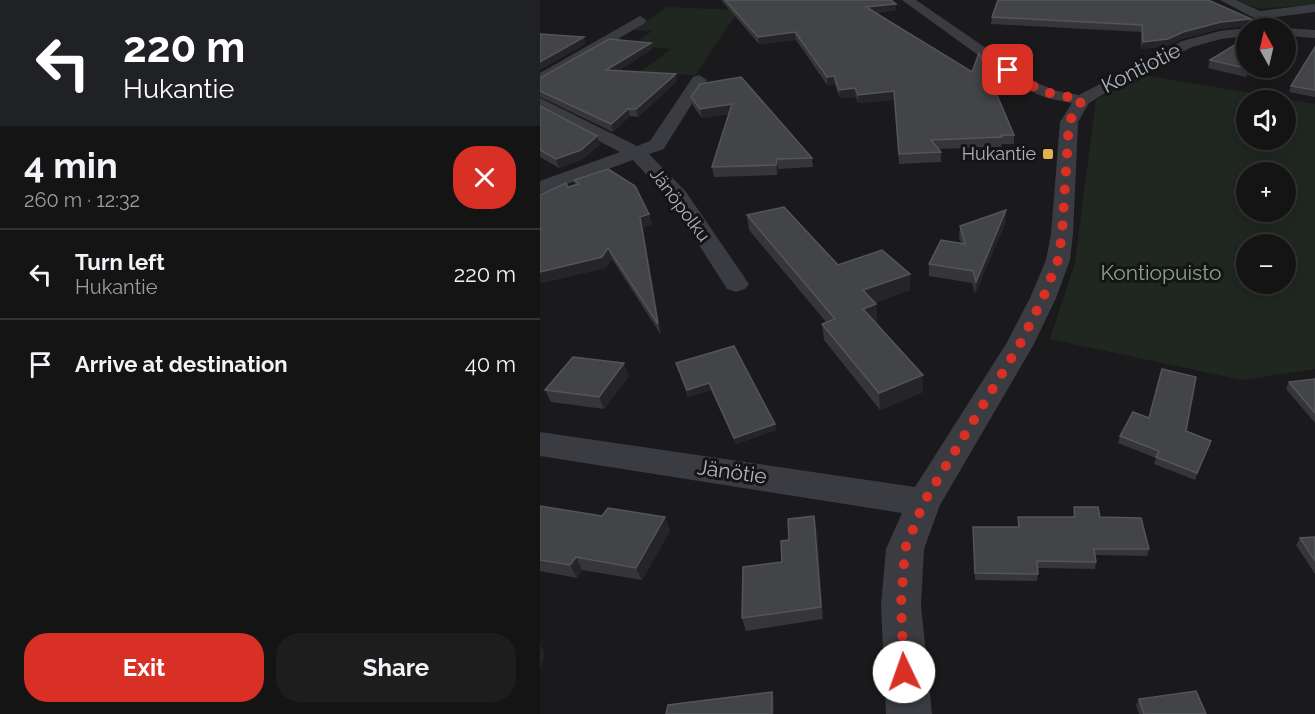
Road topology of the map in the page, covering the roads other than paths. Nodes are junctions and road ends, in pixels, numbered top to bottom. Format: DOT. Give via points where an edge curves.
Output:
graph roads {
  1 [pos="908,0"];
  2 [pos="1226,0"];
  3 [pos="1315,8"];
  4 [pos="1246,18"];
  5 [pos="1276,18"];
  6 [pos="640,20"];
  7 [pos="1236,30"];
  8 [pos="1296,33"];
  9 [pos="1315,34"];
  10 [pos="540,80"];
  11 [pos="699,80"];
  12 [pos="1082,100"];
  13 [pos="540,103"];
  14 [pos="635,152"];
  15 [pos="540,188"];
  16 [pos="736,284"];
  17 [pos="540,444"];
  18 [pos="924,502"];
  19 [pos="909,714"];
  1 -- 12 [label="street" via="1031,86"];
  2 -- 4 [label="street"];
  3 -- 5 [label="street, Kontiotie"];
  6 -- 10 [label="street"];
  7 -- 12 [label="street, Kontiotie" via="1187,44"];
  8 -- 9 [label="street"];
  11 -- 14 [label="street, Jänöpolku" via="657,145"];
  12 -- 18 [label="street, Kontiotie" via="1069,122 1058,260 1020,344"];
  13 -- 14 [label="street"];
  14 -- 15 [label="street"];
  14 -- 16 [label="street, Jänöpolku" via="669,185"];
  17 -- 18 [label="street, Jänötie"];
  18 -- 19 [label="street, Kontiotie" via="905,549 902,594"];
}
